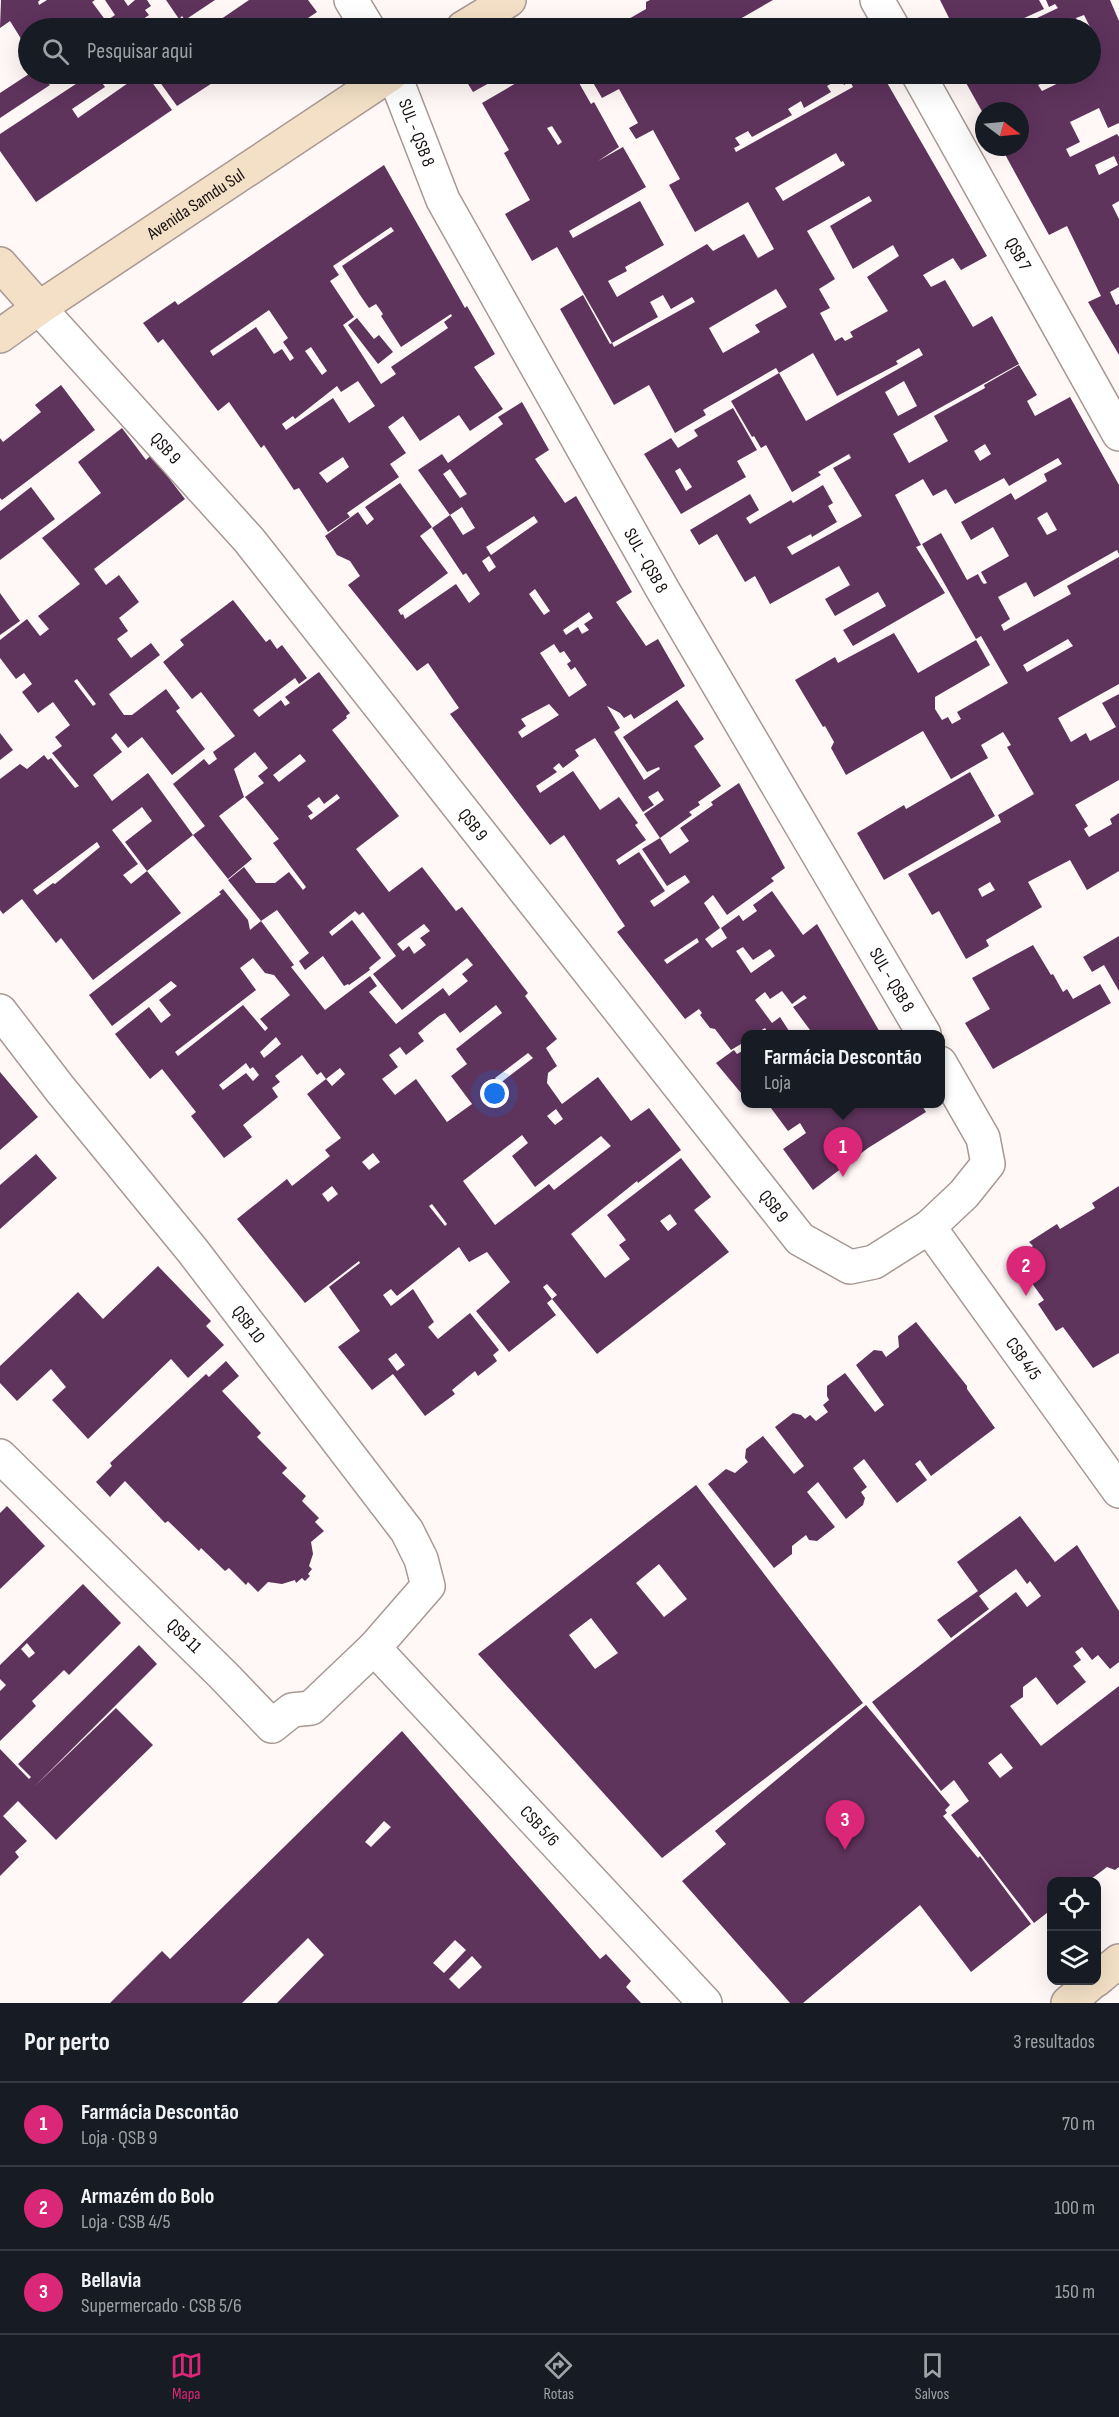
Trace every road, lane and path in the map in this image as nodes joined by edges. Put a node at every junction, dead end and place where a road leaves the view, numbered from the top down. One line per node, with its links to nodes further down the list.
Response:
1 (351, 0): 4 (street)
2 (510, 0): 5 (main road)
3 (877, 0): 6 (street)
4 (362, 18)
5 (480, 18)
6 (887, 18)
7 (378, 84): 11 (main road, Avenida Samdu Sul)
8 (397, 84): 15 (street, SUL - QSB 8)
9 (924, 84): 13 (street, QSB 7)
10 (0, 264): 11 (main road)
11 (39, 308): 12 (main road, Avenida Samdu Sul); 17 (street, QSB 9)
12 (0, 336)
13 (1119, 434)
14 (0, 1011): 20 (street, QSB 10)
15 (921, 1030)
16 (945, 1072): 17 (street)
17 (929, 1227): 19 (street, CSB 4/5)
18 (0, 1456): 20 (street, QSB 11)
19 (1119, 1491)
20 (374, 1648): 24 (street, CSB 5/6)
21 (1119, 1961): 22 (main road)
22 (1101, 1976)
23 (1090, 1985): 25 (main road)
24 (705, 2003)
25 (1068, 2003)

